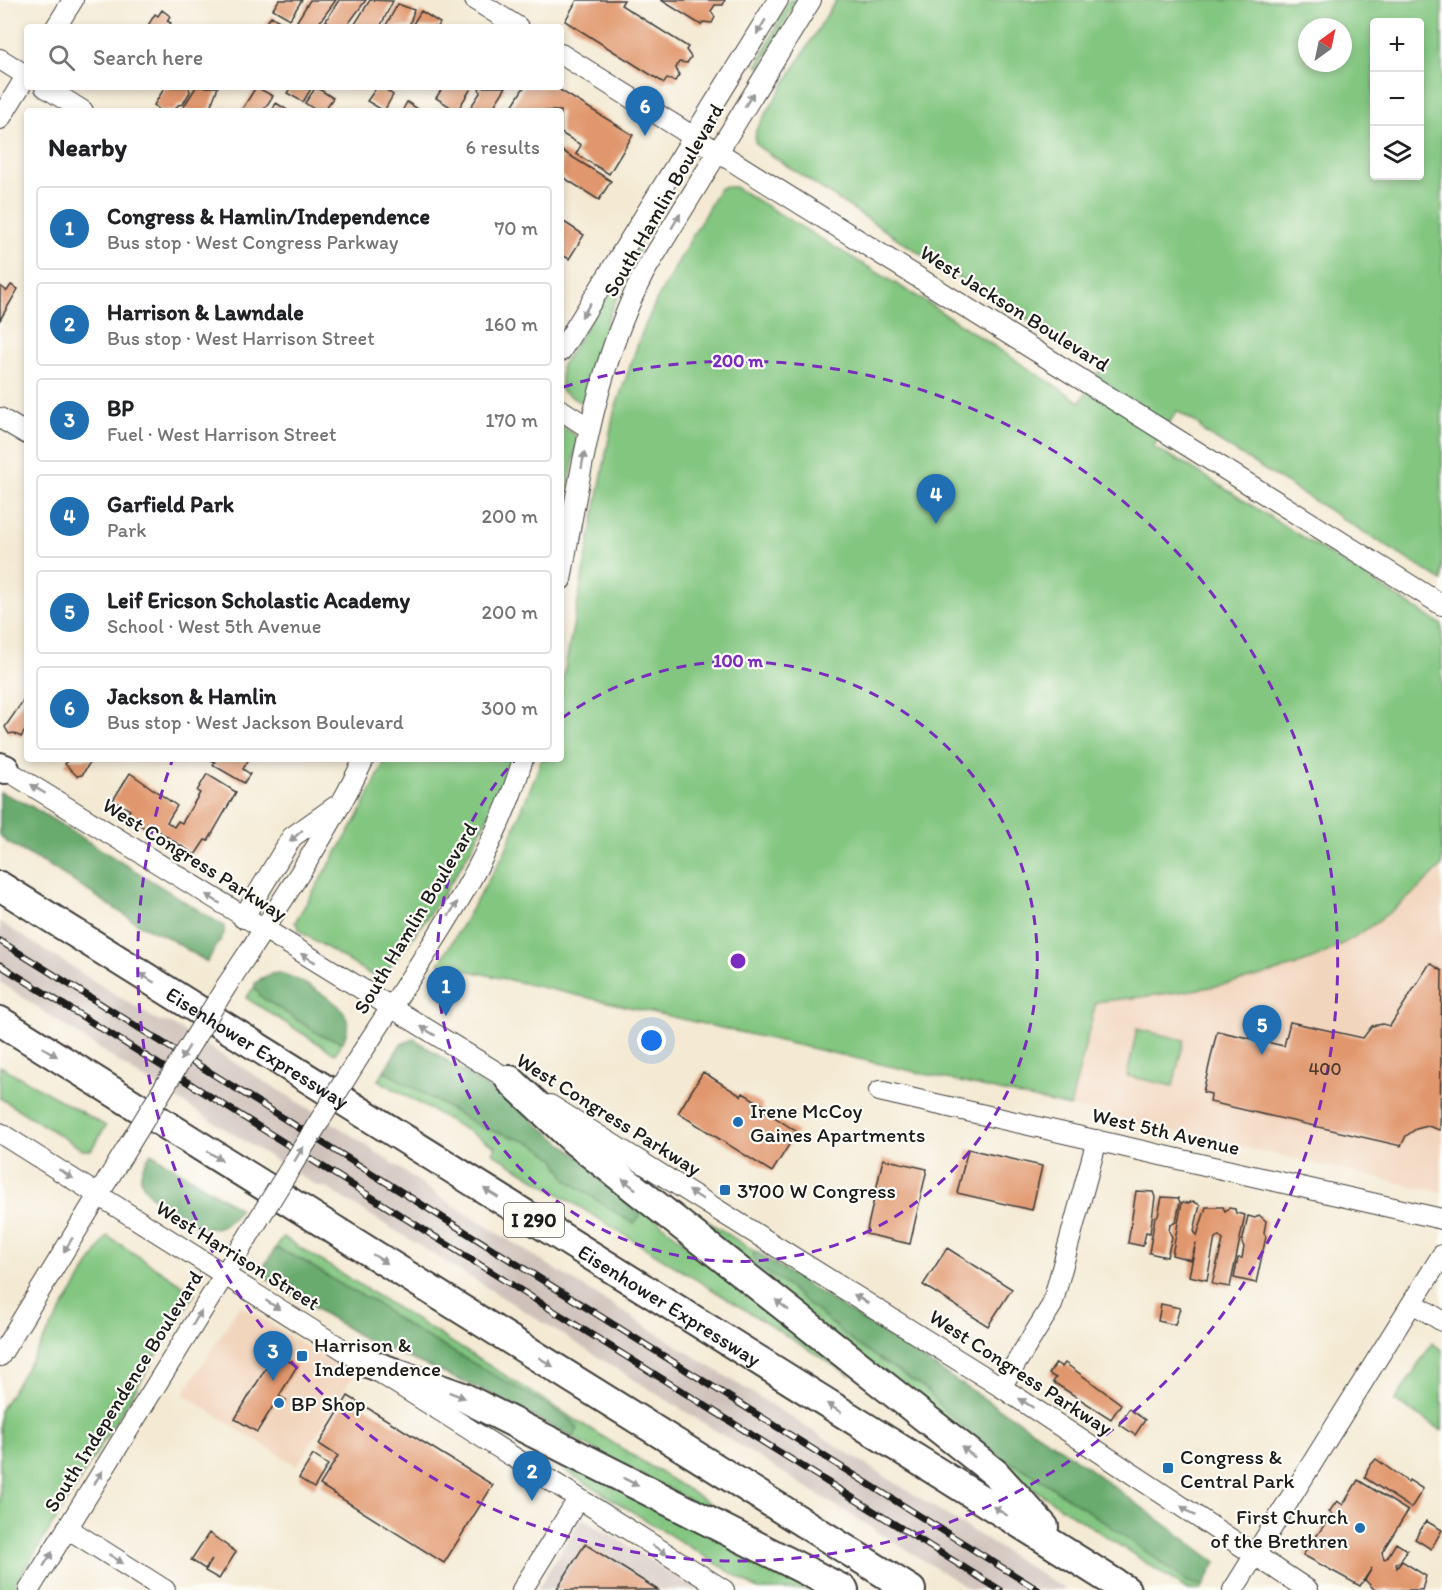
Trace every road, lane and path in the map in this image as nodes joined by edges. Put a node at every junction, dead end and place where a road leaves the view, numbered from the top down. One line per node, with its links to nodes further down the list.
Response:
1 (73, 0): 5 (street)
2 (475, 0): 6 (street)
3 (777, 0): 14 (street, South Hamlin Boulevard, one-way to 14)
4 (812, 0): 15 (street, South Hamlin Boulevard, one-way to 4)
5 (58, 24)
6 (513, 24)
7 (564, 56): 14 (street, West Jackson Boulevard)
8 (0, 59): 9 (street)
9 (24, 73)
10 (24, 80): 13 (street)
11 (50, 90): 12 (street)
12 (78, 108)
13 (0, 119)
14 (694, 136): 15 (street, West Jackson Boulevard); 16 (street, South Hamlin Boulevard, one-way to 16)
15 (718, 150): 19 (street, South Hamlin Boulevard, one-way to 15); 22 (street, West Jackson Boulevard)
16 (564, 346)
17 (564, 412): 19 (street)
18 (0, 417): 20 (street)
19 (589, 428): 21 (street, South Hamlin Boulevard, one-way to 19)
20 (24, 432)
21 (564, 564)
22 (1442, 605)
23 (362, 762): 26 (street)
24 (522, 762): 30 (street, South Hamlin Boulevard, one-way to 24)
25 (2, 767): 28 (street, West Congress Parkway, one-way to 25)
26 (343, 801): 28 (street, one-way to 28); 29 (street)
27 (0, 886): 48 (highway, Eisenhower Expressway / I 290, one-way to 27)
28 (243, 918): 29 (street, West Congress Parkway)
29 (263, 930): 30 (street, West Congress Parkway, one-way to 29); 37 (street, one-way to 37, bridge)
30 (390, 1008): 32 (street, South Hamlin Boulevard); 33 (street, West Congress Parkway, one-way to 30)
31 (0, 1021): 55 (highway, one-way to 55)
32 (354, 1065): 40 (street, South Independence Boulevard, one-way to 32, bridge)
33 (510, 1080): 45 (street, West Congress Parkway, one-way to 33); 48 (highway, one-way to 33)
34 (879, 1090): 36 (street, West 5th Avenue)
35 (0, 1133): 37 (street, West Harrison Street, one-way to 37)
36 (1097, 1140): 38 (street, West 5th Avenue); 45 (street)
37 (99, 1195): 40 (street, West Harrison Street); 43 (street, one-way to 43)
38 (1442, 1219)
39 (1442, 1255): 41 (street)
40 (224, 1274): 44 (street, West Harrison Street, one-way to 44); 47 (street, South Independence Boulevard, one-way to 40)
41 (1413, 1303): 42 (street); 49 (street)
42 (1442, 1321)
43 (0, 1356)
44 (362, 1361): 46 (street, West Harrison Street); 54 (highway, one-way to 54)
45 (1001, 1387): 49 (street, West Congress Parkway, one-way to 45)
46 (578, 1499): 52 (street); 53 (street, West Harrison Street, one-way to 53)
47 (67, 1528): 50 (street, South Independence Boulevard, one-way to 47); 51 (street, one-way to 51)
48 (1067, 1553): 56 (highway, Eisenhower Expressway / I 290)
49 (1254, 1556): 57 (street); 58 (street, West Congress Parkway)
50 (29, 1590)
51 (165, 1590)
52 (522, 1590)
53 (724, 1590)
54 (844, 1590)
55 (911, 1590)
56 (1126, 1590)
57 (1233, 1590)
58 (1308, 1590)

